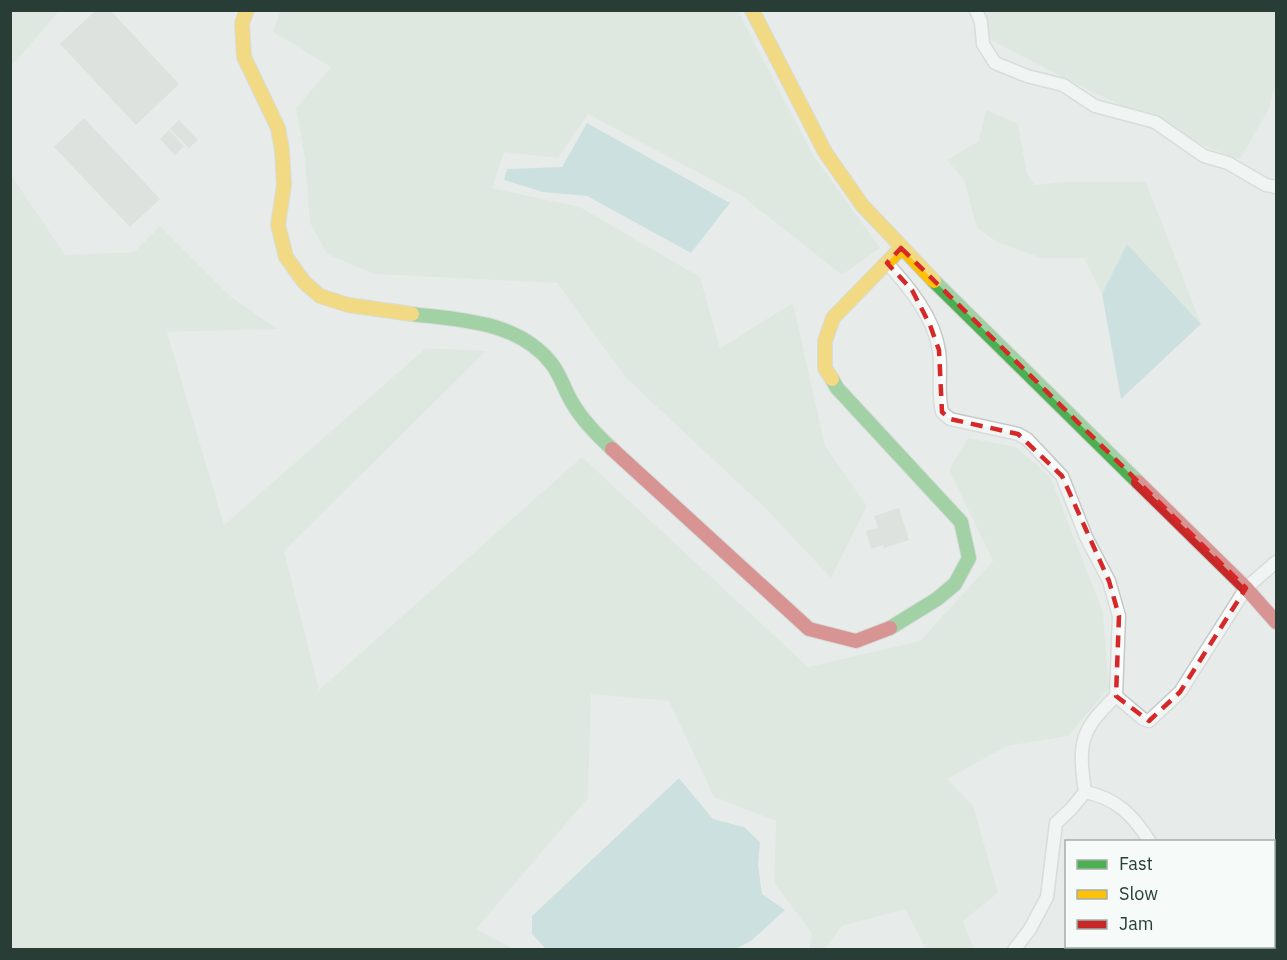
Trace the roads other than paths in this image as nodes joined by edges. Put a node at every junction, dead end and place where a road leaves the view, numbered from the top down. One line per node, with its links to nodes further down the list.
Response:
1 (247, 10): 6 (street)
2 (752, 10): 5 (street)
3 (976, 10): 4 (street)
4 (1276, 187)
5 (901, 248): 6 (street); 8 (street)
6 (887, 263): 10 (street)
7 (1276, 562): 8 (street)
8 (1246, 588): 9 (street); 10 (street)
9 (1276, 622)
10 (1116, 696): 11 (street)
11 (1085, 792): 12 (street); 13 (street)
12 (1149, 840)
13 (1014, 950)

